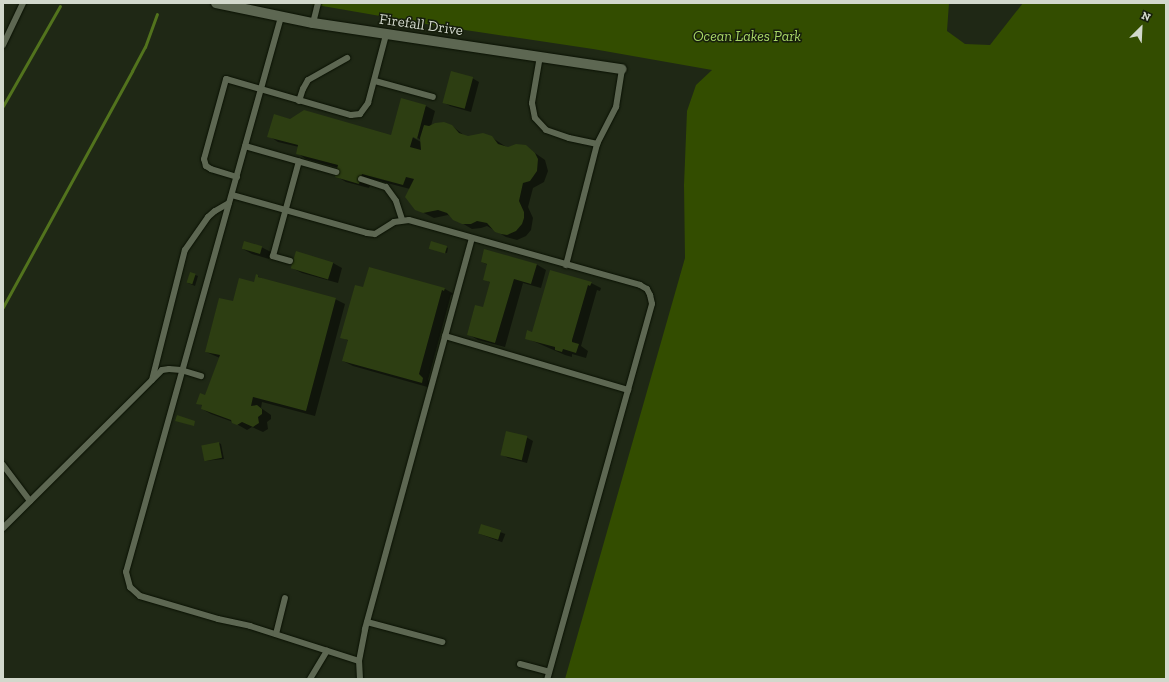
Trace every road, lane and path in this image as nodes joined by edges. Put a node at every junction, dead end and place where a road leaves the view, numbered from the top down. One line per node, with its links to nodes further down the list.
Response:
1 (24, 3): 7 (lane)
2 (216, 3): 4 (street, Firefall Drive)
3 (318, 3): 5 (lane)
4 (281, 17): 5 (street, Firefall Drive); 12 (lane)
5 (313, 24): 6 (street, Firefall Drive)
6 (386, 35): 8 (street, Firefall Drive); 11 (lane)
7 (3, 45)
8 (540, 56): 10 (street, Firefall Drive); 15 (lane)
9 (347, 58): 14 (lane)
10 (622, 69): 15 (lane)
11 (375, 81): 13 (lane); 14 (lane)
12 (261, 90): 14 (lane); 16 (lane); 19 (lane)
13 (433, 97)
14 (299, 101)
15 (597, 144): 27 (lane)
16 (245, 146): 17 (lane); 19 (lane)
17 (298, 161): 18 (lane); 23 (lane)
18 (336, 172)
19 (237, 177): 21 (lane)
20 (361, 179): 24 (lane)
21 (232, 195): 22 (lane); 23 (lane)
22 (229, 203): 29 (lane); 31 (lane)
23 (285, 210): 24 (lane); 26 (lane)
24 (402, 220): 25 (lane)
25 (472, 238): 27 (lane); 28 (lane)
26 (290, 261)
27 (566, 265): 32 (lane)
28 (445, 336): 32 (lane); 37 (lane)
29 (181, 370): 30 (lane); 31 (lane); 38 (lane)
30 (201, 376)
31 (152, 380): 34 (lane)
32 (628, 390): 43 (lane)
33 (3, 465): 34 (lane)
34 (30, 501): 35 (lane)
35 (3, 528)
36 (285, 598): 38 (lane)
37 (367, 622): 39 (lane); 41 (lane)
38 (276, 634): 40 (lane)
39 (442, 642)
40 (327, 651): 41 (lane); 44 (lane)
41 (359, 660): 45 (lane)
42 (520, 664): 43 (lane)
43 (548, 676)
44 (310, 679)
45 (360, 679)

